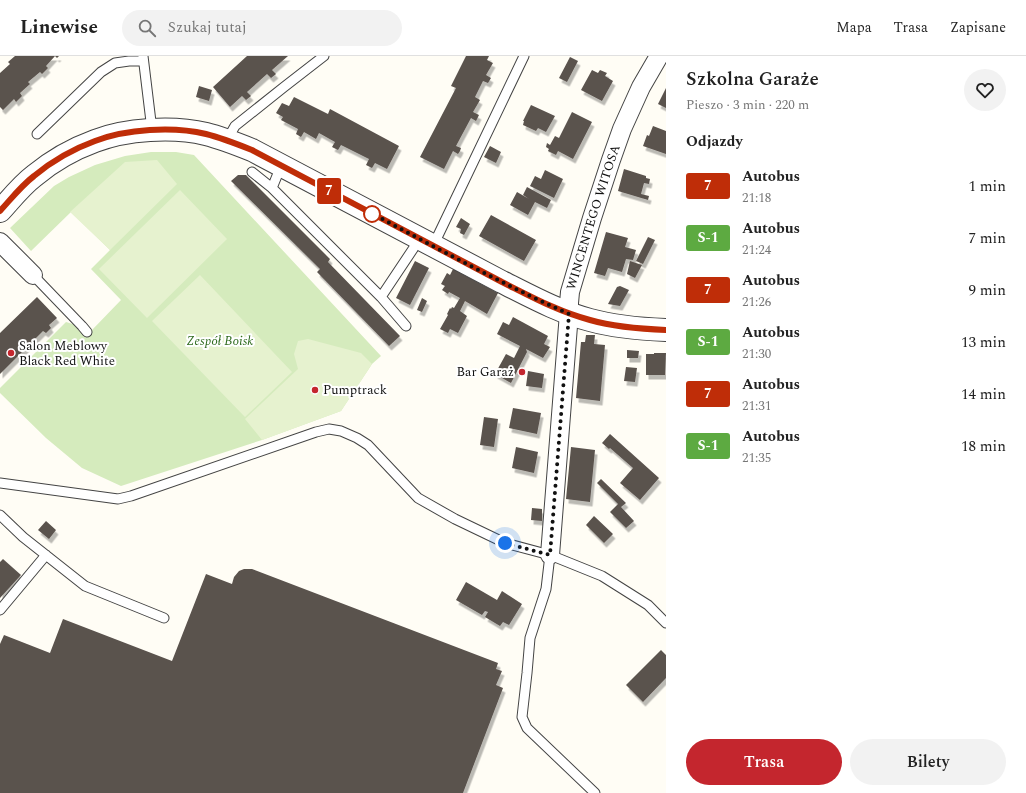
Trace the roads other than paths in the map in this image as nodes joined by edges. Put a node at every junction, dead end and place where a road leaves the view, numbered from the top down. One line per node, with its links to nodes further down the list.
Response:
1 (324, 56): 7 (lane)
2 (524, 56): 13 (lane)
3 (659, 56): 16 (street, WINCENTEGO WITOSA)
4 (143, 59): 5 (lane); 6 (lane)
5 (152, 130): 7 (street); 11 (street)
6 (37, 134)
7 (226, 140): 8 (street)
8 (281, 166): 10 (lane); 13 (street)
9 (252, 172): 10 (lane)
10 (272, 188): 15 (lane)
11 (0, 211)
12 (0, 242): 14 (street)
13 (426, 242): 15 (lane); 16 (street)
14 (33, 275): 19 (lane)
15 (381, 297): 17 (lane)
16 (569, 314): 18 (street); 23 (street, WINCENTEGO WITOSA)
17 (406, 326)
18 (666, 330)
19 (87, 332)
20 (0, 483): 23 (lane)
21 (0, 515): 22 (lane)
22 (46, 555): 24 (lane); 25 (lane)
23 (550, 555): 26 (lane); 27 (lane)
24 (0, 610)
25 (164, 618)
26 (666, 623)
27 (595, 793)

